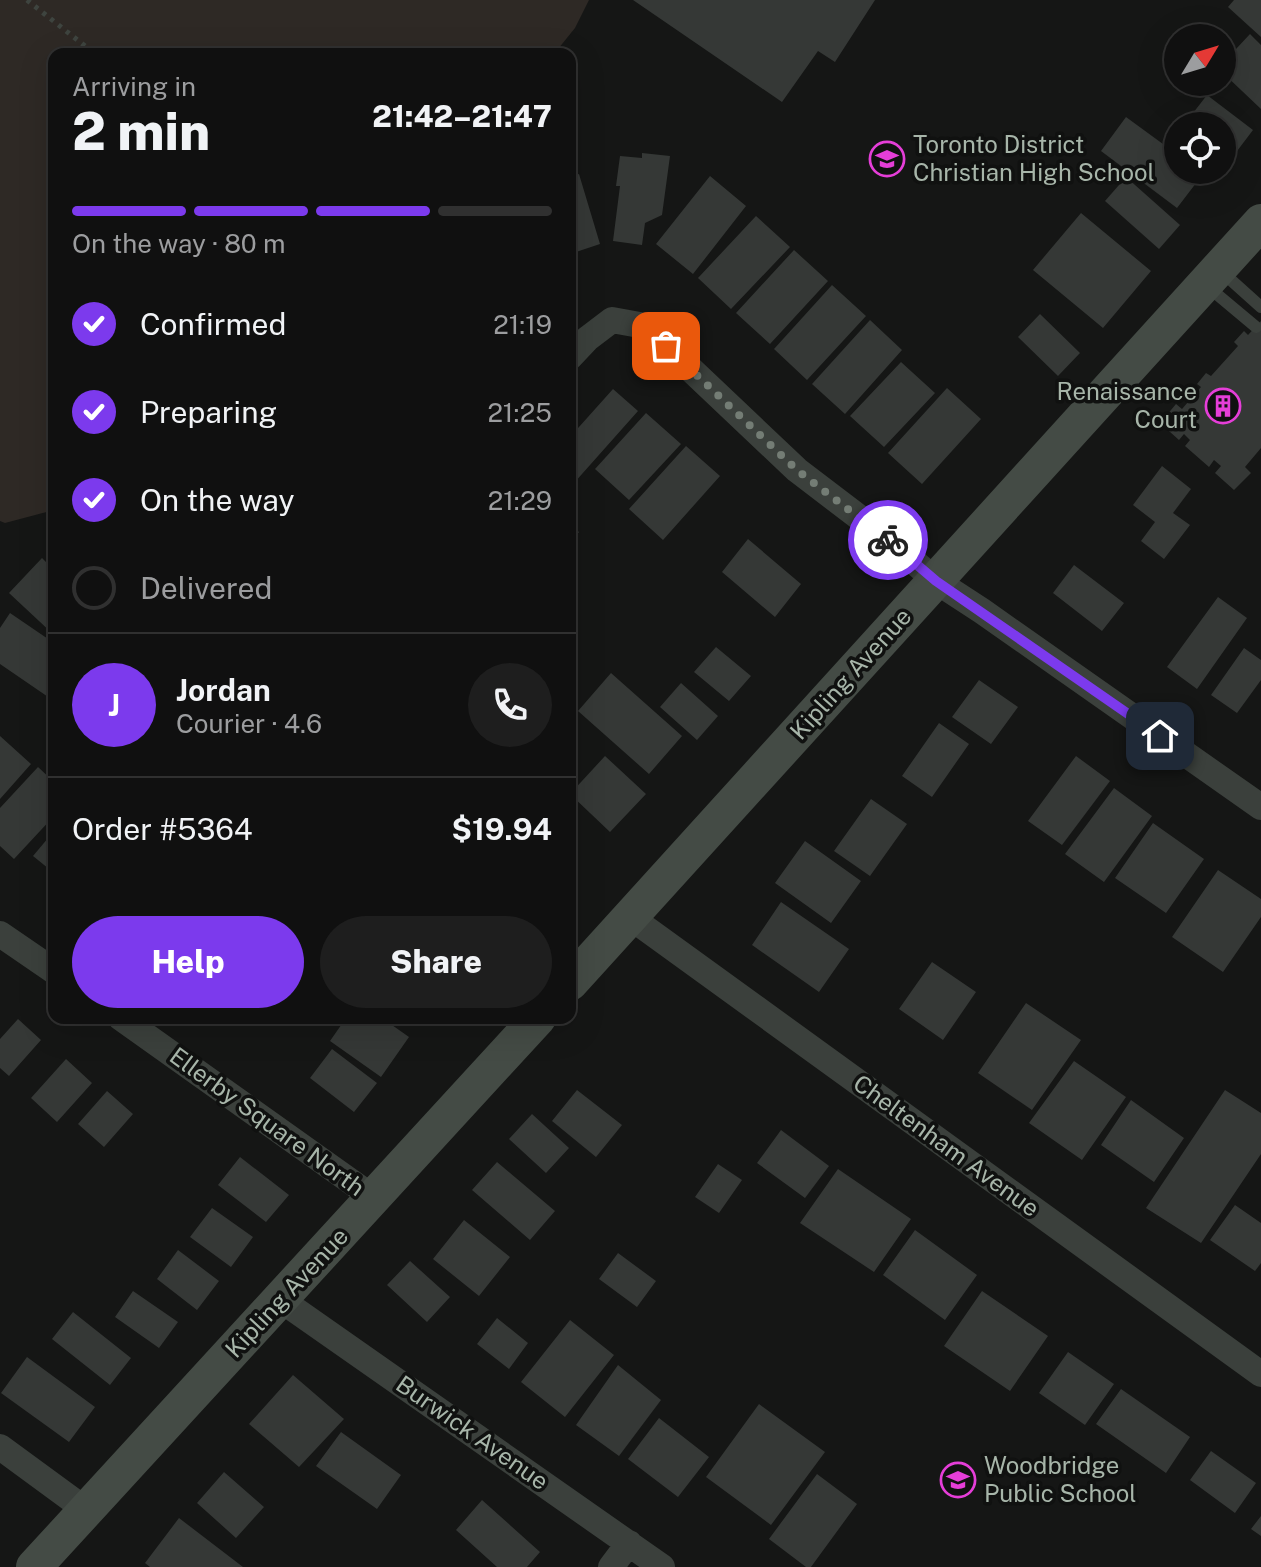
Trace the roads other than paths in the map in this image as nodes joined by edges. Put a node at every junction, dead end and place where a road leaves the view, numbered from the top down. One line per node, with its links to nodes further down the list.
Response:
1 (1261, 222): 2 (street, Kipling Avenue)
2 (1212, 276): 3 (lane); 4 (lane); 6 (street, Kipling Avenue)
3 (1261, 307)
4 (1256, 327)
5 (576, 351): 6 (street)
6 (936, 581): 7 (street); 8 (street, Kipling Avenue)
7 (1261, 807)
8 (630, 917): 11 (street, Kipling Avenue); 16 (street, Cheltenham Avenue)
9 (0, 934): 10 (street)
10 (48, 967)
11 (576, 976)
12 (129, 1024): 14 (street, Ellerby Square North)
13 (533, 1024): 14 (street, Kipling Avenue)
14 (374, 1198): 15 (street, Kipling Avenue)
15 (281, 1300): 18 (street, Kipling Avenue); 19 (street, Burwick Avenue)
16 (1261, 1374)
17 (0, 1447): 18 (street)
18 (86, 1510): 20 (street, Kipling Avenue)
19 (629, 1543): 21 (street); 22 (street, Burwick Avenue)
20 (34, 1567)
21 (611, 1567)
22 (662, 1567)

